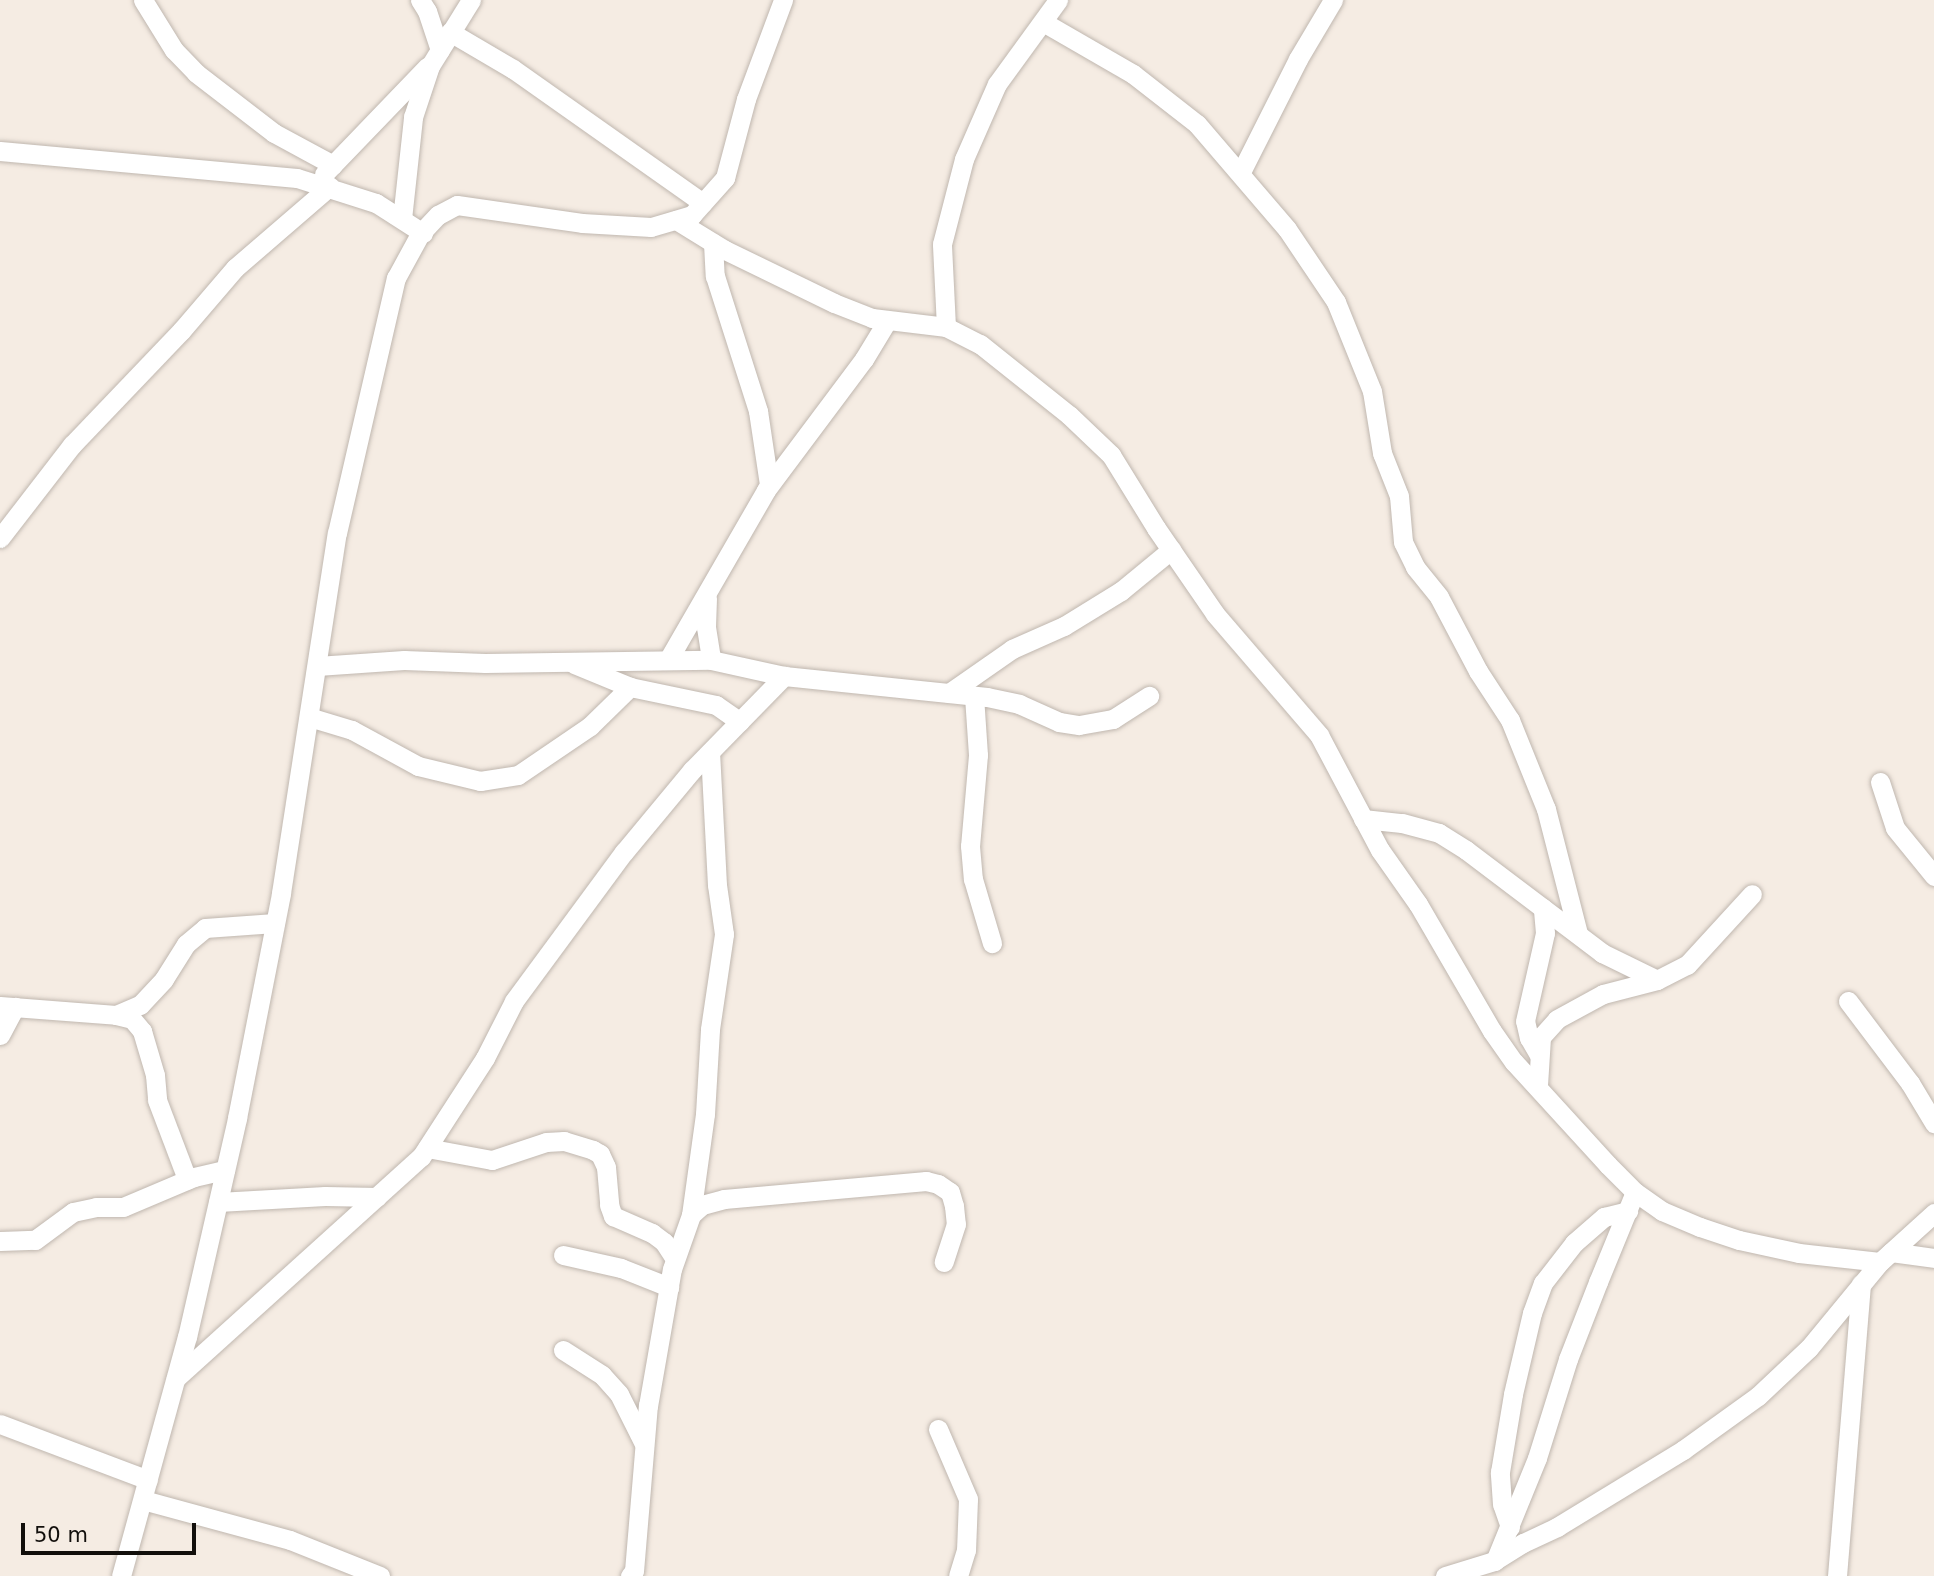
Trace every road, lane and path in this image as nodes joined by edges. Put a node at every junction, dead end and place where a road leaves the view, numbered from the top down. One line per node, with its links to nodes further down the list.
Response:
1 (143, 0): 11 (street)
2 (420, 0): 9 (street)
3 (471, 0): 8 (street)
4 (783, 0): 14 (street)
5 (1058, 0): 7 (street)
6 (1333, 0): 12 (street)
7 (1043, 22): 12 (street); 20 (street)
8 (450, 32): 9 (street); 14 (street)
9 (437, 54): 11 (street); 15 (street)
10 (0, 150): 13 (street)
11 (333, 165): 13 (street)
12 (1241, 172): 43 (street)
13 (324, 184): 15 (street); 22 (street)
14 (703, 203): 16 (street)
15 (402, 219): 17 (street)
16 (676, 220): 17 (street); 18 (street)
17 (423, 233): 28 (street)
18 (713, 243): 19 (street); 21 (street)
19 (887, 321): 20 (street); 21 (street)
20 (946, 327): 23 (street)
21 (769, 485): 24 (street)
22 (0, 538)
23 (1171, 550): 31 (street); 38 (street)
24 (707, 597): 25 (street); 26 (street)
25 (668, 660): 26 (street); 27 (street)
26 (711, 660): 29 (street)
27 (571, 662): 28 (street); 30 (street)
28 (317, 666): 34 (street)
29 (784, 676): 31 (street); 35 (street)
30 (630, 687): 34 (street); 35 (street)
31 (949, 693): 32 (street)
32 (974, 696): 33 (street); 44 (street)
33 (1149, 696)
34 (309, 717): 42 (street)
35 (740, 722): 36 (street)
36 (710, 752): 53 (street); 60 (street)
37 (1880, 782): 39 (street)
38 (1363, 819): 41 (street); 51 (street)
39 (1934, 876)
40 (1752, 894): 45 (street)
41 (1543, 908): 43 (street); 50 (street)
42 (275, 923): 48 (street); 54 (street)
43 (1577, 934): 45 (street)
44 (992, 943)
45 (1657, 980): 50 (street)
46 (1848, 1000): 52 (street)
47 (7, 1007): 48 (street); 49 (street)
48 (116, 1014): 55 (street)
49 (0, 1035)
50 (1539, 1055): 51 (street)
51 (1538, 1085): 57 (street)
52 (1934, 1123)
53 (427, 1148): 56 (street); 65 (street)
54 (225, 1170): 55 (street); 58 (street)
55 (187, 1179): 61 (street)
56 (377, 1197): 58 (street); 70 (street)
57 (1631, 1201): 63 (street); 75 (street); 75 (street)
58 (218, 1202): 70 (street)
59 (1934, 1213): 63 (street)
60 (691, 1215): 65 (street); 66 (street)
61 (0, 1241)
62 (563, 1255): 68 (street)
63 (1885, 1257): 64 (street); 67 (street)
64 (1934, 1258)
65 (675, 1259): 68 (street)
66 (944, 1262)
67 (1861, 1283): 76 (street); 82 (street)
68 (669, 1287): 73 (street)
69 (563, 1350): 73 (street)
70 (176, 1378): 74 (street)
71 (0, 1424): 74 (street)
72 (938, 1429): 80 (street)
73 (645, 1446): 79 (street)
74 (145, 1490): 77 (street); 78 (street)
75 (1510, 1527): 76 (street)
76 (1494, 1561): 81 (street)
77 (121, 1576)
78 (380, 1576)
79 (630, 1576)
80 (958, 1576)
81 (1446, 1576)
82 (1837, 1576)

